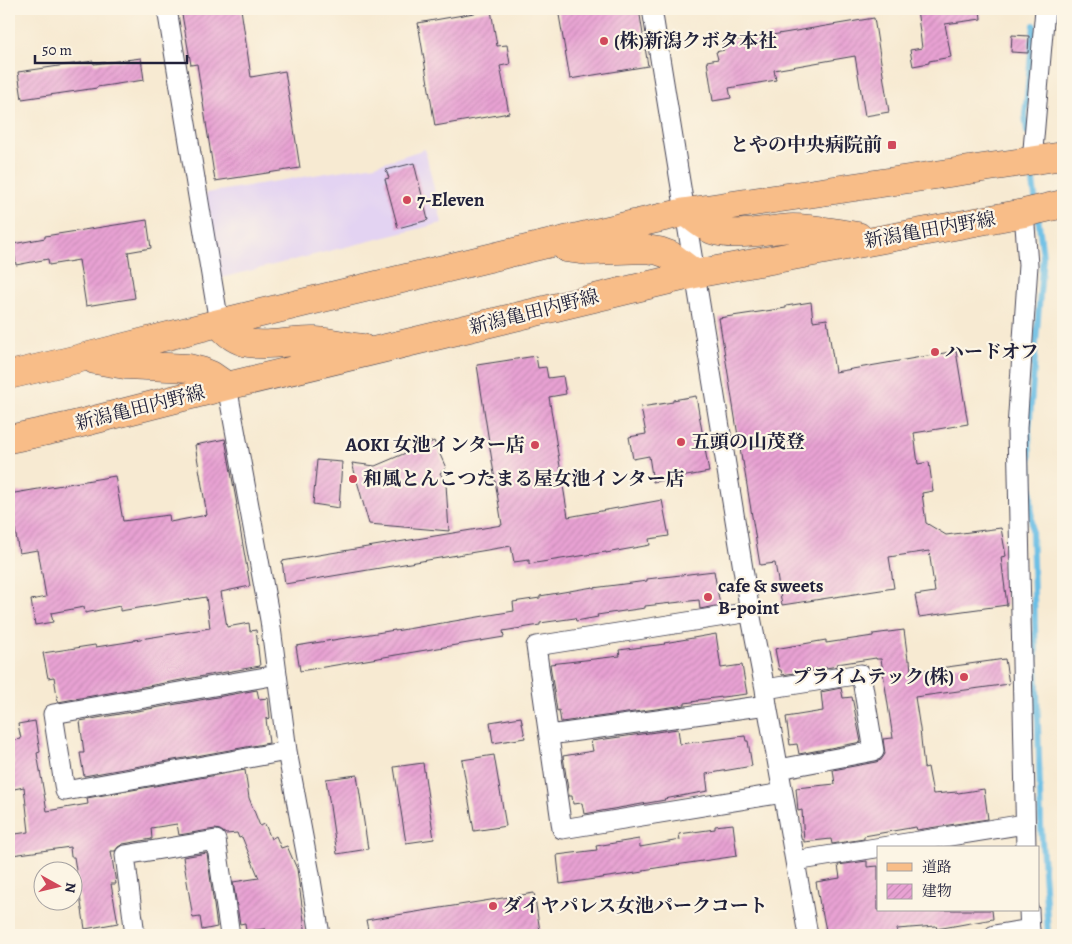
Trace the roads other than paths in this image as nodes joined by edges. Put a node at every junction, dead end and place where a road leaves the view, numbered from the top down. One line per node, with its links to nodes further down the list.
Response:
1 (167, 9): 12 (street)
2 (652, 9): 7 (street)
3 (1045, 9): 5 (street)
4 (1063, 156): 5 (main road)
5 (1032, 161): 7 (main road)
6 (1063, 204): 8 (main road, 新潟亀田内野線)
7 (686, 212): 9 (main road); 10 (main road); 11 (street)
8 (1024, 213): 9 (main road, 新潟亀田内野線); 25 (street)
9 (879, 240): 11 (main road, 新潟亀田内野線)
10 (543, 245): 11 (main road); 12 (main road)
11 (695, 274): 13 (main road, 新潟亀田内野線); 18 (street)
12 (219, 323): 13 (main road); 14 (main road)
13 (375, 350): 16 (main road, 新潟亀田内野線)
14 (84, 358): 15 (main road); 16 (main road)
15 (9, 375)
16 (228, 386): 17 (main road, 新潟亀田内野線); 19 (street)
17 (9, 439)
18 (750, 612): 20 (street); 21 (street)
19 (277, 675): 22 (street); 22 (street)
20 (766, 697): 21 (street); 23 (street); 23 (street)
21 (549, 735): 24 (street)
22 (286, 751): 34 (street)
23 (779, 769): 24 (street)
24 (784, 793): 29 (street)
25 (1025, 824): 26 (street); 27 (street)
26 (884, 846)
27 (1026, 846)
28 (877, 847): 29 (street)
29 (795, 860): 35 (street)
30 (1029, 912): 31 (street)
31 (1030, 932): 36 (street)
32 (136, 935): 33 (street)
33 (230, 935)
34 (320, 935)
35 (808, 935)
36 (994, 935)

